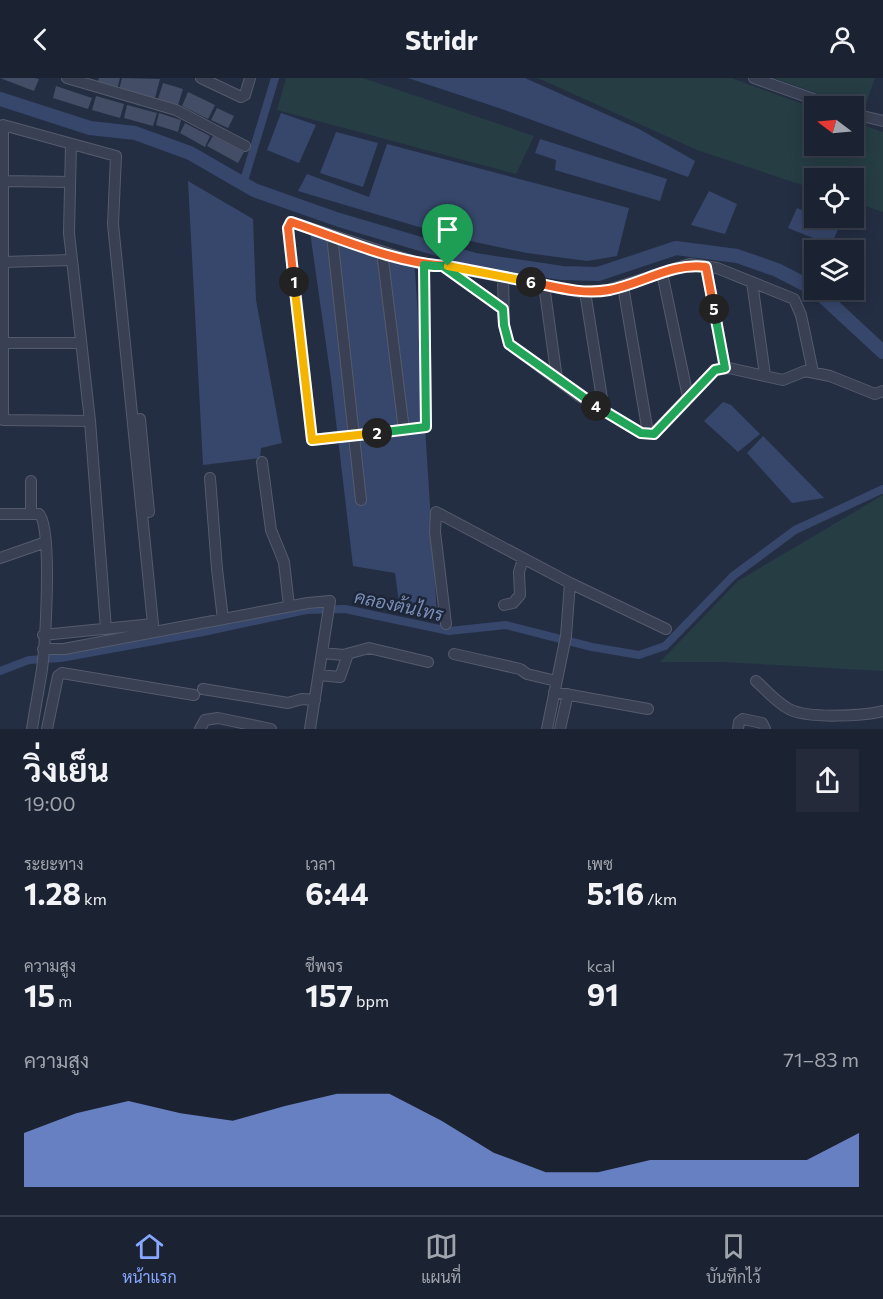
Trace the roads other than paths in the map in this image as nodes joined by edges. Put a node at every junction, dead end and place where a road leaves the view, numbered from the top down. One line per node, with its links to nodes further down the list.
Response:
1 (67, 78): 9 (street)
2 (201, 78): 3 (street)
3 (250, 78)
4 (754, 78): 5 (street)
5 (805, 96)
6 (864, 116): 7 (street)
7 (883, 121)
8 (71, 144): 10 (street); 11 (street); 54 (street)
9 (245, 146)
10 (3, 181): 11 (street); 15 (street)
11 (70, 182): 14 (street)
12 (332, 236): 13 (street); 39 (street); 39 (street)
13 (382, 252): 16 (street); 37 (street)
14 (72, 260): 15 (street); 27 (street)
15 (3, 262): 26 (street)
16 (424, 265): 17 (street); 37 (street)
17 (443, 266): 20 (street); 25 (street)
18 (706, 267): 19 (street); 21 (street); 28 (street)
19 (662, 273): 23 (street); 33 (street)
20 (503, 277): 22 (street); 25 (street)
21 (752, 282): 29 (street); 30 (street)
22 (544, 285): 24 (street); 31 (street)
23 (623, 286): 24 (street); 38 (street)
24 (585, 291): 34 (street)
25 (503, 309): 31 (street)
26 (3, 343): 27 (street); 36 (street)
27 (81, 343): 36 (street)
28 (725, 368): 30 (street); 33 (street)
29 (813, 372): 30 (street); 32 (street)
30 (765, 375)
31 (557, 379): 34 (street)
32 (883, 391)
33 (688, 397): 38 (street)
34 (604, 411): 38 (street)
35 (140, 419): 56 (street)
36 (90, 421): 54 (street)
37 (404, 430): 39 (street)
38 (648, 433)
39 (354, 435): 43 (street)
40 (262, 462): 51 (street)
41 (210, 478): 52 (street)
42 (31, 481): 44 (street)
43 (361, 500)
44 (31, 513): 45 (street); 46 (street)
45 (0, 514)
46 (46, 542): 47 (street); 57 (street)
47 (0, 558)
48 (523, 559): 49 (street); 50 (street); 53 (street)
49 (570, 583): 55 (street); 65 (street)
50 (504, 605)
51 (289, 606): 52 (street); 59 (street)
52 (224, 619): 56 (street)
53 (446, 624)
54 (106, 628): 57 (street)
55 (666, 629)
56 (160, 632): 58 (street)
57 (44, 635): 58 (street)
58 (43, 651): 70 (street)
59 (323, 653): 60 (street); 63 (street)
60 (348, 654): 62 (street); 63 (street)
61 (454, 654): 65 (street)
62 (428, 662)
63 (319, 675): 67 (street)
64 (756, 681): 69 (street)
65 (555, 686): 66 (street); 75 (street)
66 (568, 694): 68 (street); 76 (street)
67 (315, 700): 71 (street); 74 (street)
68 (648, 709)
69 (883, 711)
70 (32, 729)
71 (47, 729)
72 (200, 729): 73 (street)
73 (271, 729)
74 (310, 729)
75 (547, 729)
76 (560, 729)
77 (738, 729): 78 (street)
78 (765, 729)

